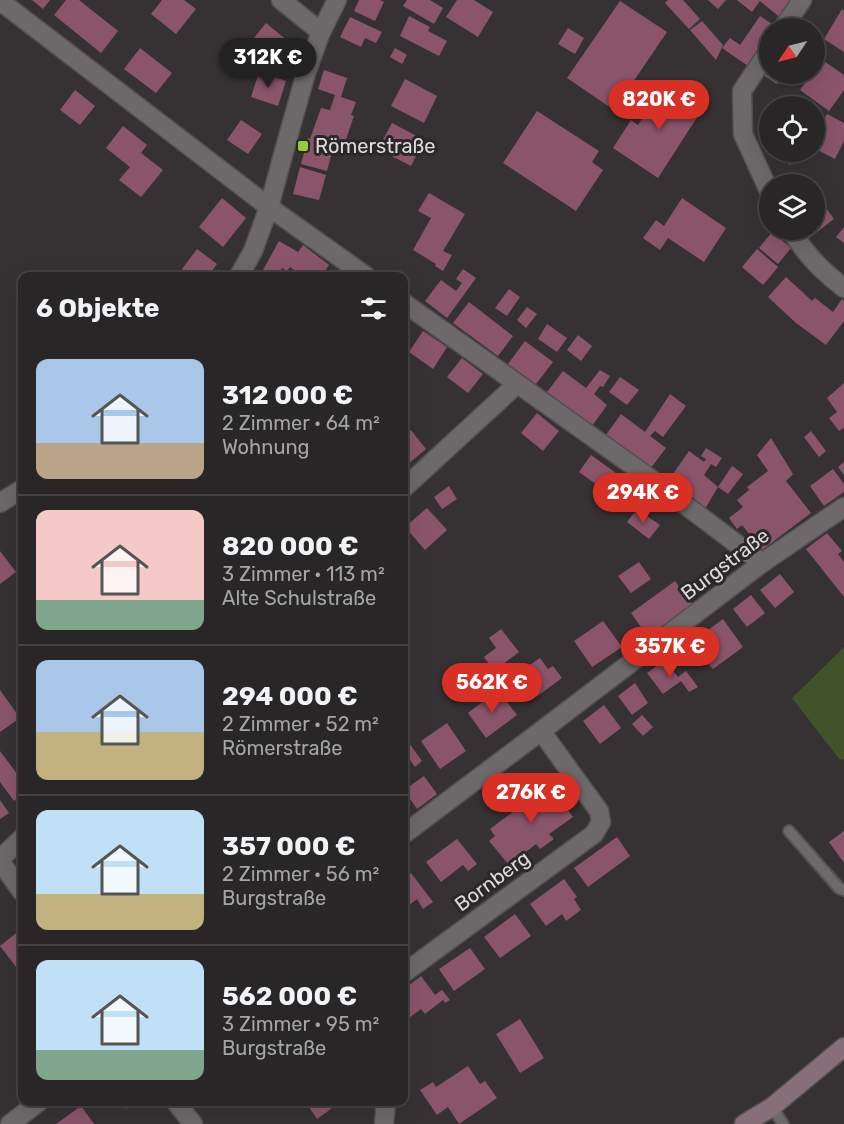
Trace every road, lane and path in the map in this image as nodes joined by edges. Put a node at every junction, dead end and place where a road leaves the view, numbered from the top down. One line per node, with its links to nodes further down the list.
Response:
1 (281, 0): 6 (street)
2 (337, 0): 6 (street)
3 (802, 0): 5 (street)
4 (0, 1): 9 (street)
5 (790, 18)
6 (321, 32): 9 (street)
7 (759, 66): 8 (street)
8 (761, 174)
9 (270, 207): 11 (street); 12 (street)
10 (797, 240): 13 (street)
11 (241, 272)
12 (360, 272)
13 (844, 288)
14 (408, 306): 15 (street)
15 (517, 384): 16 (street); 20 (street)
16 (408, 484)
17 (18, 492): 18 (street)
18 (0, 503)
19 (844, 507): 20 (street, Burgstraße)
20 (762, 563): 21 (street, Burgstraße)
21 (541, 731): 22 (street, Burgstraße); 28 (street, Bornberg)
22 (408, 831)
23 (789, 831): 27 (lane)
24 (18, 842): 25 (street)
25 (0, 860): 26 (street)
26 (18, 886)
27 (844, 890)
28 (408, 970)
29 (844, 1047): 33 (main road)
30 (33, 1106): 34 (street)
31 (179, 1106): 35 (street)
32 (386, 1106): 36 (street)
33 (772, 1107): 37 (main road); 38 (lane)
34 (10, 1124)
35 (192, 1124)
36 (384, 1124)
37 (744, 1124)
38 (783, 1124)

